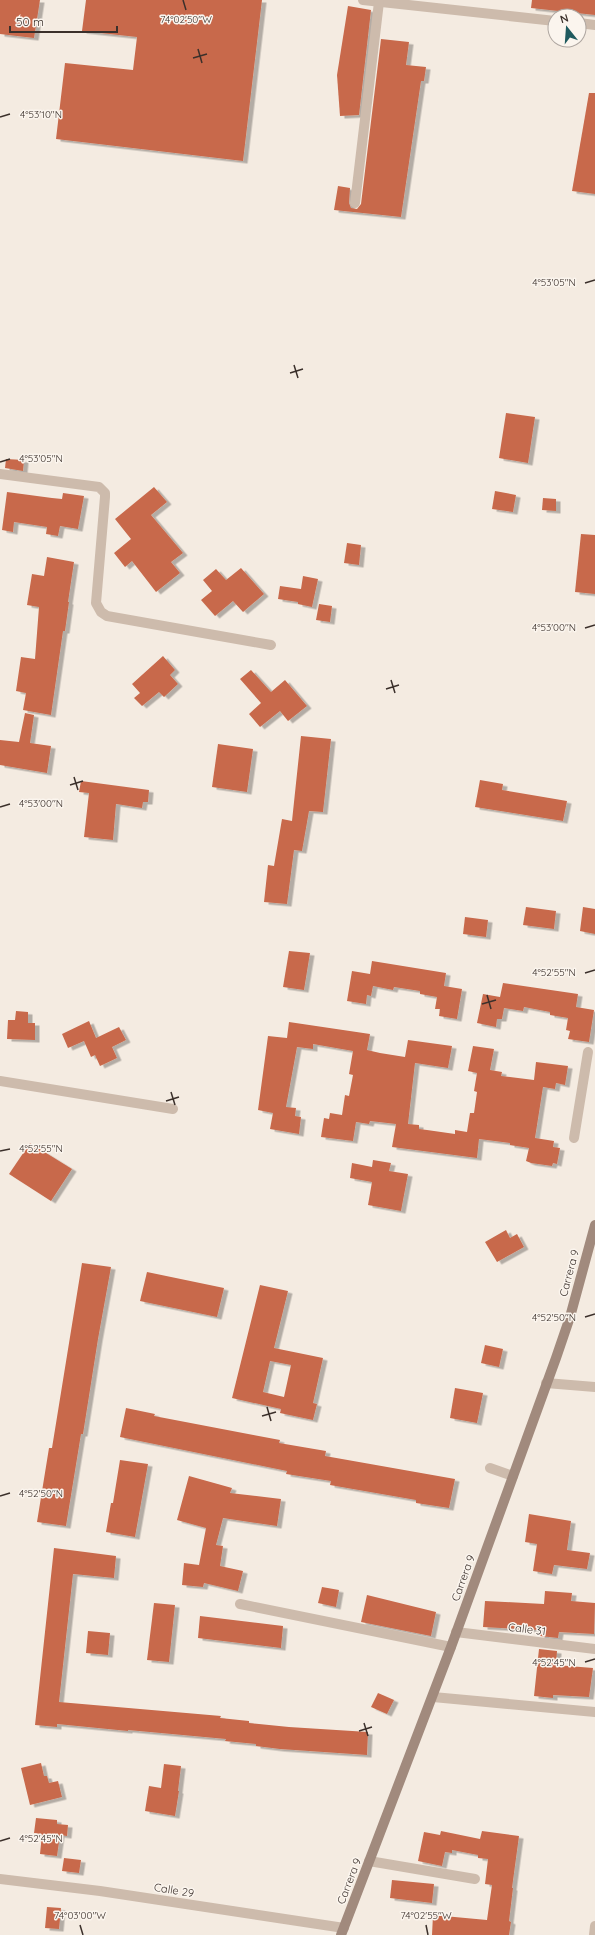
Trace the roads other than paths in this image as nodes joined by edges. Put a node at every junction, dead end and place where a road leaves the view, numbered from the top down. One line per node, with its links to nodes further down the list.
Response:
1 (363, 0): 2 (street)
2 (379, 2): 3 (street); 4 (street)
3 (547, 20)
4 (355, 203)
5 (0, 474): 6 (street)
6 (271, 645)
7 (588, 1052): 10 (street)
8 (0, 1081): 9 (street)
9 (173, 1109)
10 (574, 1138)
11 (595, 1225): 12 (main road, Carrera 9)
12 (546, 1383): 13 (street); 15 (main road, Carrera 9)
13 (595, 1387)
14 (490, 1468): 15 (street)
15 (513, 1476): 17 (main road, Carrera 9)
16 (240, 1604): 18 (street)
17 (456, 1632): 18 (main road, Carrera 9); 19 (street, Calle 31)
18 (452, 1647): 20 (main road, Carrera 9)
19 (595, 1649)
20 (433, 1697): 21 (street); 22 (main road, Carrera 9)
21 (595, 1712)
22 (369, 1861): 24 (street); 26 (main road, Carrera 9)
23 (0, 1879): 26 (street, Calle 29)
24 (475, 1880)
25 (595, 1926): 27 (street)
26 (342, 1932)
27 (594, 1935)

